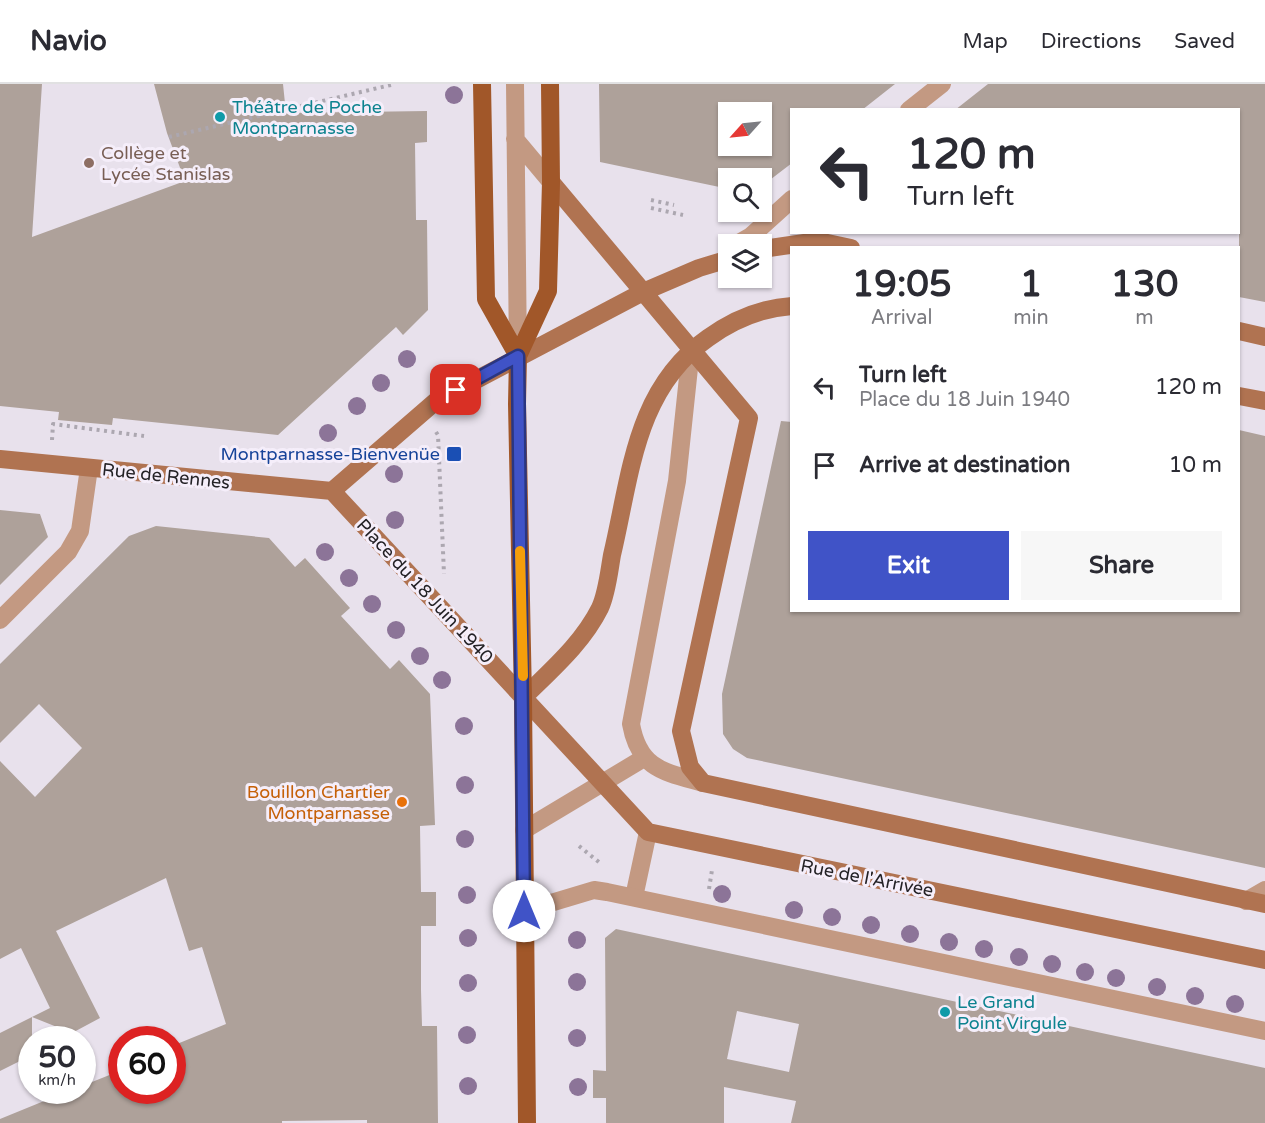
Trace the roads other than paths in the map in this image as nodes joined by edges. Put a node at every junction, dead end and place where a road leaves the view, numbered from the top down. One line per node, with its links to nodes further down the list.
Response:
1 (482, 84): 20 (main road)
2 (515, 84): 6 (street)
3 (550, 84): 7 (main road)
4 (942, 84): 5 (street)
5 (912, 108)
6 (515, 139): 7 (street); 20 (street)
7 (551, 182): 15 (main road); 20 (main road)
8 (790, 201): 9 (street)
9 (753, 234)
10 (842, 246): 11 (main road)
11 (772, 248)
12 (718, 256): 14 (street)
13 (718, 262): 14 (main road)
14 (699, 268): 15 (main road)
15 (644, 292): 19 (main road); 20 (main road)
16 (790, 306): 19 (main road)
17 (1240, 331): 18 (main road)
18 (1265, 337)
19 (691, 349): 27 (main road); 28 (street); 30 (main road)
20 (518, 356): 25 (main road); 27 (main road)
21 (1240, 396): 22 (main road)
22 (1265, 401)
23 (0, 459): 24 (main road, Rue de Rennes)
24 (89, 468): 25 (main road, Rue de Rennes); 26 (street)
25 (332, 491): 27 (main road, Place du 18 Juin 1940)
26 (0, 620)
27 (523, 698): 29 (main road); 31 (main road)
28 (644, 758): 29 (street); 30 (street)
29 (602, 783): 31 (street); 32 (main road)
30 (703, 783): 35 (main road)
31 (524, 830): 37 (main road)
32 (648, 832): 34 (street); 38 (main road, Rue de l'Arrivée)
33 (1265, 890): 35 (street)
34 (634, 897): 37 (street); 39 (street)
35 (1246, 901): 36 (main road)
36 (1265, 904)
37 (524, 911): 40 (main road)
38 (1265, 960)
39 (1265, 1031)
40 (527, 1123)

